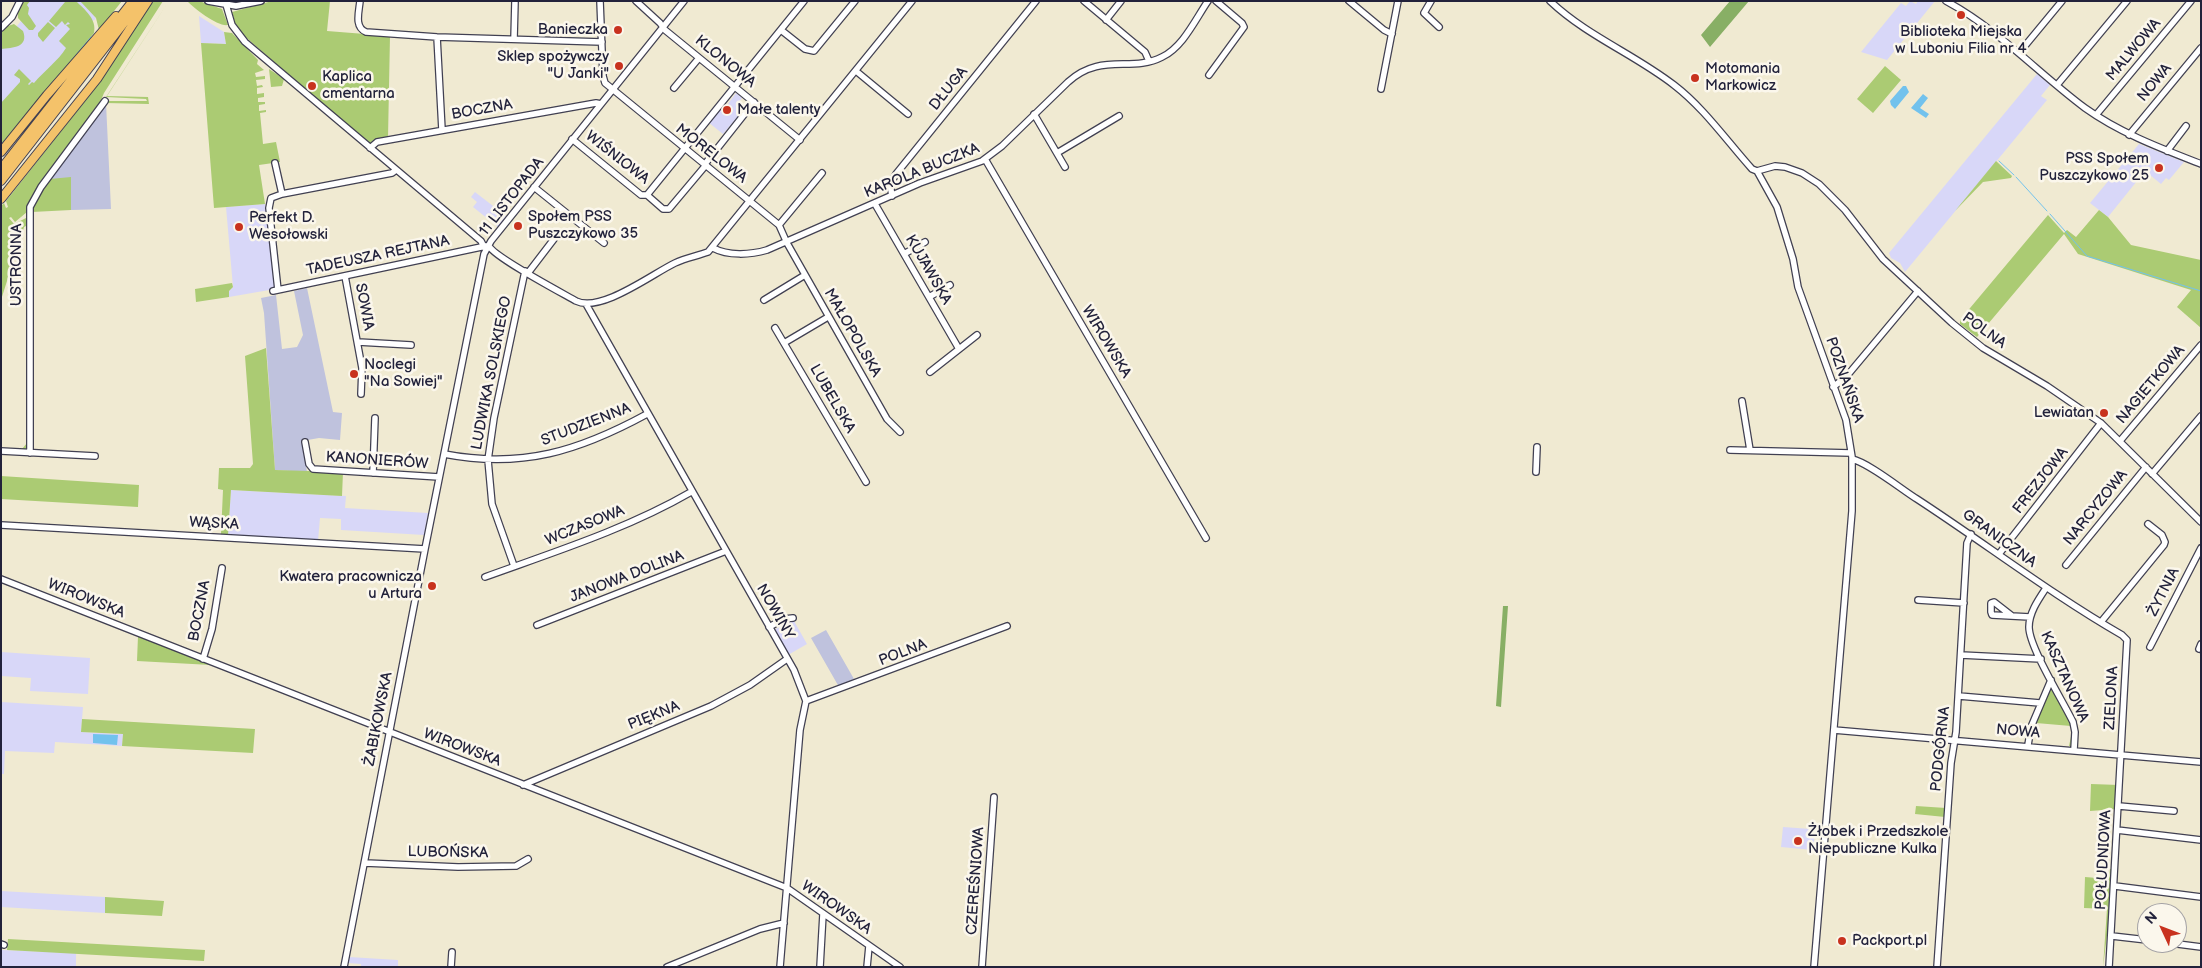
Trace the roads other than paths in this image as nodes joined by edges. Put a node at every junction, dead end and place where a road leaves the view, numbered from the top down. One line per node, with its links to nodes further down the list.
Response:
1 (20, 1): 32 (street)
2 (132, 1): 63 (highway); 71 (highway)
3 (140, 1): 75 (highway)
4 (148, 1): 80 (highway)
5 (208, 1): 28 (street)
6 (260, 1): 28 (street)
7 (360, 1): 35 (street)
8 (515, 1): 36 (street)
9 (600, 1): 37 (street)
10 (636, 1): 30 (street, KLONOWA)
11 (684, 1): 30 (street, 11 LISTOPADA)
12 (804, 1): 33 (street)
13 (855, 1): 33 (street)
14 (912, 1): 42 (street)
15 (1036, 1): 79 (street, DŁUGA)
16 (1084, 1): 29 (street)
17 (1121, 1): 29 (street)
18 (1208, 1): 41 (street, KAROLA BUCZKA)
19 (1216, 1): 43 (street)
20 (1349, 1): 34 (street)
21 (1398, 1): 34 (street)
22 (1431, 1): 31 (street)
23 (1550, 1): 73 (street, POZNAŃSKA)
24 (1946, 1): 39 (street)
25 (2062, 1): 39 (street)
26 (2127, 1): 44 (street)
27 (2191, 1): 54 (street, MALWOWA)
28 (226, 3): 61 (street)
29 (1106, 20): 41 (street)
30 (663, 27): 40 (street, KLONOWA); 48 (street, 11 LISTOPADA)
31 (1439, 27)
32 (1, 28)
33 (780, 30): 45 (street)
34 (1392, 34): 47 (street)
35 (437, 37): 36 (street); 57 (street)
36 (514, 39): 37 (street)
37 (602, 42): 48 (street)
38 (2201, 48): 58 (street, NOWA)
39 (2019, 53): 44 (street)
40 (699, 58): 45 (street, KLONOWA); 46 (street)
41 (1149, 62): 53 (street, KAROLA BUCZKA)
42 (856, 71): 52 (street); 60 (street)
43 (1210, 75)
44 (2057, 85): 54 (street)
45 (734, 86): 50 (street, KLONOWA); 62 (street)
46 (674, 88)
47 (1381, 89)
48 (612, 90): 51 (street, 11 LISTOPADA); 62 (street, MORELOWA)
49 (105, 101): 122 (street, USTRONNA)
50 (754, 102): 60 (street, KLONOWA); 68 (street)
51 (601, 104): 57 (street, BOCZNA); 59 (street, 11 LISTOPADA)
52 (908, 114)
53 (1034, 114): 65 (street); 66 (street, KAROLA BUCZKA)
54 (2096, 115): 58 (street)
55 (1119, 116): 65 (street)
56 (2186, 126): 64 (street)
57 (442, 130): 61 (street, BOCZNA)
58 (2130, 135): 64 (street)
59 (572, 139): 76 (street, 11 LISTOPADA); 78 (street, WIŚNIOWA)
60 (800, 140): 81 (street)
61 (370, 148): 72 (street)
62 (684, 148): 68 (street, MORELOWA); 78 (street)
63 (2, 151)
64 (2167, 151): 69 (street)
65 (1057, 153): 70 (street)
66 (985, 159): 79 (street, KAROLA BUCZKA); 138 (street, WIROWSKA)
67 (275, 164): 77 (street)
68 (705, 164): 78 (street, WIŚNIOWA); 81 (street, MORELOWA)
69 (2201, 164)
70 (1065, 167)
71 (1, 170)
72 (396, 170): 77 (street); 88 (street)
73 (1757, 171): 95 (street, POLNA); 108 (street, POZNAŃSKA)
74 (822, 173): 83 (street)
75 (1, 181)
76 (534, 187): 86 (street); 88 (street, 11 LISTOPADA)
77 (282, 194): 93 (street, TADEUSZA REJTANA)
78 (646, 195)
79 (892, 196): 82 (street, KAROLA BUCZKA)
80 (1, 199)
81 (750, 201): 83 (street, MORELOWA); 89 (street)
82 (875, 204): 87 (street, KAROLA BUCZKA); 90 (street, KUJAWSKA)
83 (779, 225): 87 (street, MORELOWA)
84 (554, 239): 91 (street)
85 (925, 242): 90 (street)
86 (604, 243)
87 (787, 243): 89 (street, KAROLA BUCZKA); 92 (street, MAŁOPOLSKA)
88 (486, 246): 91 (street); 93 (street, TADEUSZA REJTANA); 123 (street, 11 LISTOPADA)
89 (715, 249): 98 (street)
90 (904, 254): 96 (street, KUJAWSKA)
91 (526, 272): 98 (street); 126 (street, LUDWIKA SOLSKIEGO)
92 (805, 275): 97 (street); 99 (street, MAŁOPOLSKA)
93 (345, 276): 102 (street, SOWIA)
94 (950, 285): 96 (street)
95 (1918, 291): 108 (street); 114 (street, POLNA)
96 (929, 297): 106 (street, KUJAWSKA)
97 (764, 300)
98 (586, 304): 111 (street, NOWINY)
99 (828, 317): 103 (street); 115 (street, MAŁOPOLSKA)
100 (776, 328): 103 (street, LUBELSKA)
101 (977, 335): 106 (street)
102 (358, 342): 104 (street, SOWIA); 109 (street, SOWIA)
103 (784, 343): 132 (street, LUBELSKA)
104 (411, 345)
105 (2201, 345): 116 (street, NAGIETKOWA)
106 (959, 349): 107 (street)
107 (930, 372)
108 (1833, 387): 125 (street, POZNAŃSKA)
109 (361, 394)
110 (1742, 401): 120 (street)
111 (647, 414): 126 (street, STUDZIENNA); 133 (street, NOWINY)
112 (2201, 416): 130 (street)
113 (376, 418): 129 (street)
114 (2101, 423): 116 (street, POLNA); 142 (street, FREZJOWA)
115 (900, 432)
116 (2120, 441): 127 (street, POLNA)
117 (305, 442): 129 (street, KANONIERÓW)
118 (1537, 447): 128 (street)
119 (1730, 450): 120 (street)
120 (1750, 450): 125 (street)
121 (1, 451): 122 (street)
122 (30, 453): 124 (street)
123 (444, 454): 126 (street, STUDZIENNA); 131 (street, 11 LISTOPADA)
124 (95, 456)
125 (1852, 456): 137 (street, GRANICZNA); 168 (street, POZNAŃSKA)
126 (488, 460): 144 (street, LUDWIKA SOLSKIEGO)
127 (2146, 467): 130 (street, POLNA); 143 (street, NARCYZOWA)
128 (1536, 472)
129 (373, 473): 131 (street, KANONIERÓW)
130 (2152, 474): 134 (street, POLNA)
131 (439, 477): 140 (street, ŻABIKOWSKA)
132 (866, 482)
133 (691, 492): 141 (street, NOWINY); 144 (street, WCZASOWA)
134 (2200, 520)
135 (2148, 524): 154 (street)
136 (1, 525): 140 (street, WĄSKA)
137 (1971, 534): 142 (street, GRANICZNA); 150 (street, PODGÓRNA)
138 (1206, 538)
139 (2201, 548): 159 (street, ŻYTNIA)
140 (425, 549): 169 (street, ŻABIKOWSKA)
141 (726, 551): 155 (street, JANOWA DOLINA); 157 (street, NOWINY)
142 (2000, 554): 148 (street, GRANICZNA)
143 (2066, 565)
144 (514, 566): 146 (street, WCZASOWA)
145 (222, 568): 161 (street, BOCZNA)
146 (485, 577)
147 (1, 579): 161 (street, WIROWSKA)
148 (2046, 588): 152 (street, KASZTANOWA); 154 (street, GRANICZNA)
149 (1918, 600): 150 (street)
150 (1964, 603): 160 (street, PODGÓRNA)
151 (2012, 616): 152 (street)
152 (2030, 617): 163 (street, KASZTANOWA)
153 (794, 618): 157 (street)
154 (2101, 622): 158 (street, GRANICZNA)
155 (537, 625)
156 (1004, 626): 166 (street, POLNA)
157 (769, 627): 162 (street, NOWINY)
158 (2128, 643): 173 (street, ZIELONA)
159 (2150, 647)
160 (1961, 655): 163 (street); 165 (street, PODGÓRNA)
161 (203, 659): 169 (street, WIROWSKA)
162 (788, 659): 166 (street, NOWINY); 175 (street, PIĘKNA)
163 (2041, 660): 164 (street, KASZTANOWA)
164 (2051, 680): 167 (street); 172 (street, KASZTANOWA)
165 (1959, 696): 167 (street); 170 (street, PODGÓRNA)
166 (806, 701): 184 (street)
167 (2040, 703): 171 (street)
168 (1834, 730): 170 (street, NOWA); 202 (street, POZNAŃSKA)
169 (389, 733): 175 (street, WIROWSKA); 182 (street, ŻABIKOWSKA)
170 (1955, 739): 171 (street, NOWA); 203 (street, PODGÓRNA)
171 (2028, 745): 172 (street, NOWA)
172 (2074, 750): 173 (street, NOWA)
173 (2122, 754): 174 (street, NOWA); 177 (street, POŁUDNIOWA)
174 (2201, 762)
175 (523, 785): 184 (street, WIROWSKA)
176 (994, 797): 201 (street, CZEREŚNIOWA)
177 (2119, 806): 178 (street); 179 (street, POŁUDNIOWA)
178 (2174, 811)
179 (2117, 830): 180 (street); 183 (street, POŁUDNIOWA)
180 (2201, 840)
181 (528, 859): 182 (street, LUBOŃSKA)
182 (364, 862): 194 (street, ŻABIKOWSKA)
183 (2115, 886): 185 (street); 188 (street, POŁUDNIOWA)
184 (787, 888): 186 (street, WIROWSKA); 187 (street)
185 (2201, 896)
186 (823, 914): 191 (street, WIROWSKA); 198 (street)
187 (784, 923): 196 (street); 197 (street)
188 (2112, 936): 189 (street); 204 (street, POŁUDNIOWA)
189 (2137, 939)
190 (2187, 945): 192 (street)
191 (869, 946): 199 (street); 200 (street, WIROWSKA)
192 (2201, 947)
193 (452, 952): 195 (street)
194 (344, 967)
195 (452, 967)
196 (667, 967)
197 (780, 967)
198 (820, 967)
199 (868, 967)
200 (900, 967)
201 (982, 967)
202 (1814, 967)
203 (1937, 967)
204 (2110, 967)

